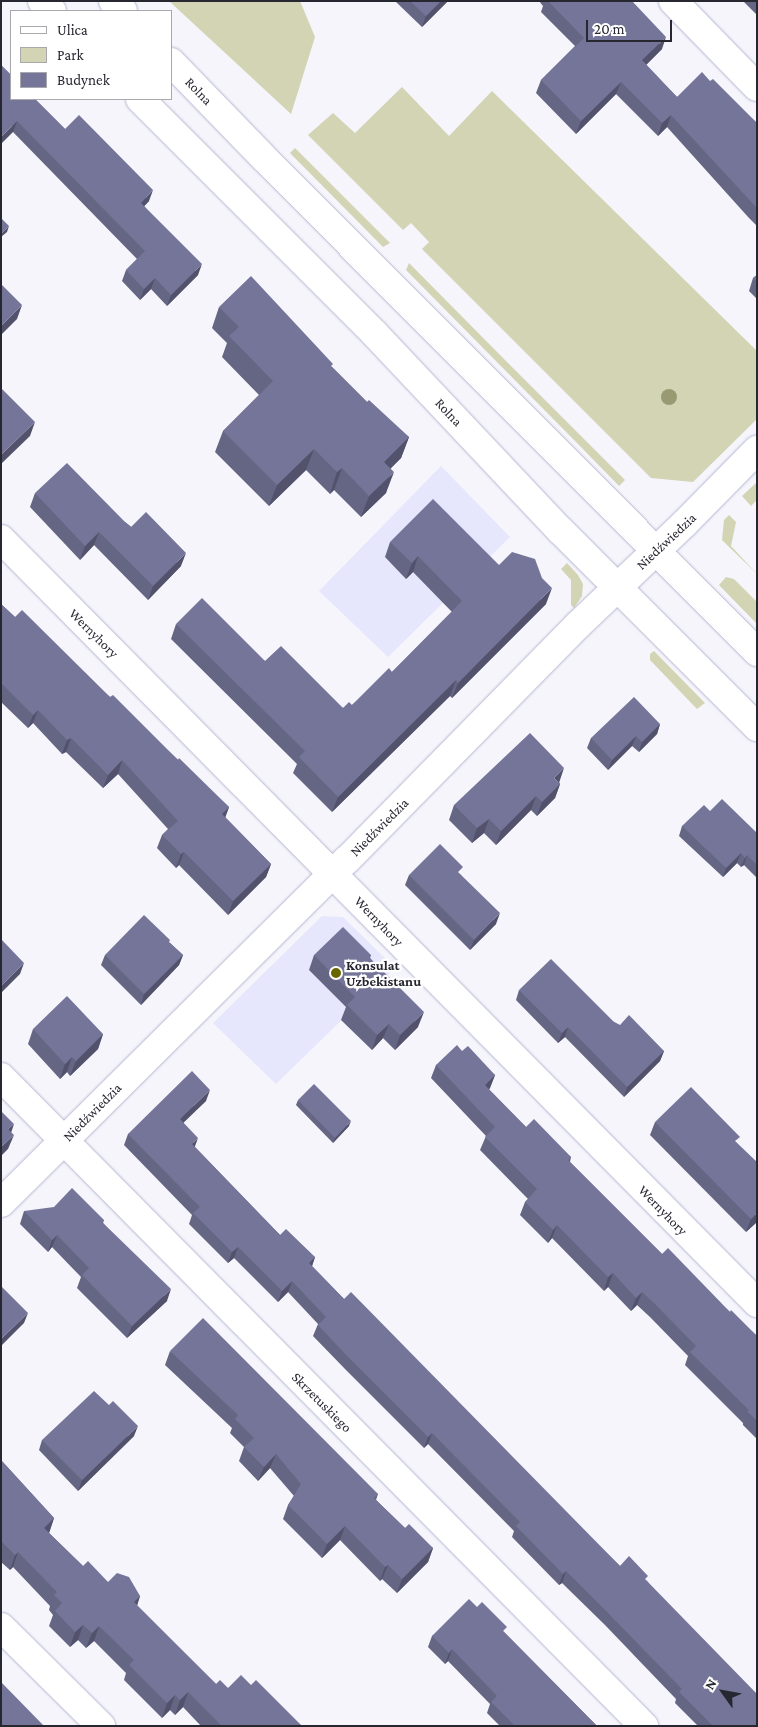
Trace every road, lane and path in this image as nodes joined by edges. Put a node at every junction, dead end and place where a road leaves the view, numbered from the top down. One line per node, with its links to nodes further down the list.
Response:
1 (42, 1): 3 (street)
2 (672, 1): 5 (street)
3 (51, 10)
4 (172, 63): 9 (street, Rolna)
5 (757, 87)
6 (141, 100): 10 (street, Rolna)
7 (757, 450): 9 (street, Niedźwiedzia)
8 (1, 539): 13 (street, Wernyhory)
9 (656, 550): 10 (street, Niedźwiedzia); 11 (street, Rolna)
10 (616, 587): 12 (street, Rolna); 13 (street, Niedźwiedzia)
11 (757, 652)
12 (757, 727)
13 (333, 873): 15 (street, Niedźwiedzia); 17 (street, Wernyhory)
14 (1, 1077): 15 (street, Skrzetuskiego)
15 (64, 1140): 16 (street, Niedźwiedzia); 20 (street, Skrzetuskiego)
16 (1, 1203)
17 (757, 1303)
18 (1, 1627): 19 (street)
19 (101, 1726)
20 (644, 1726)

